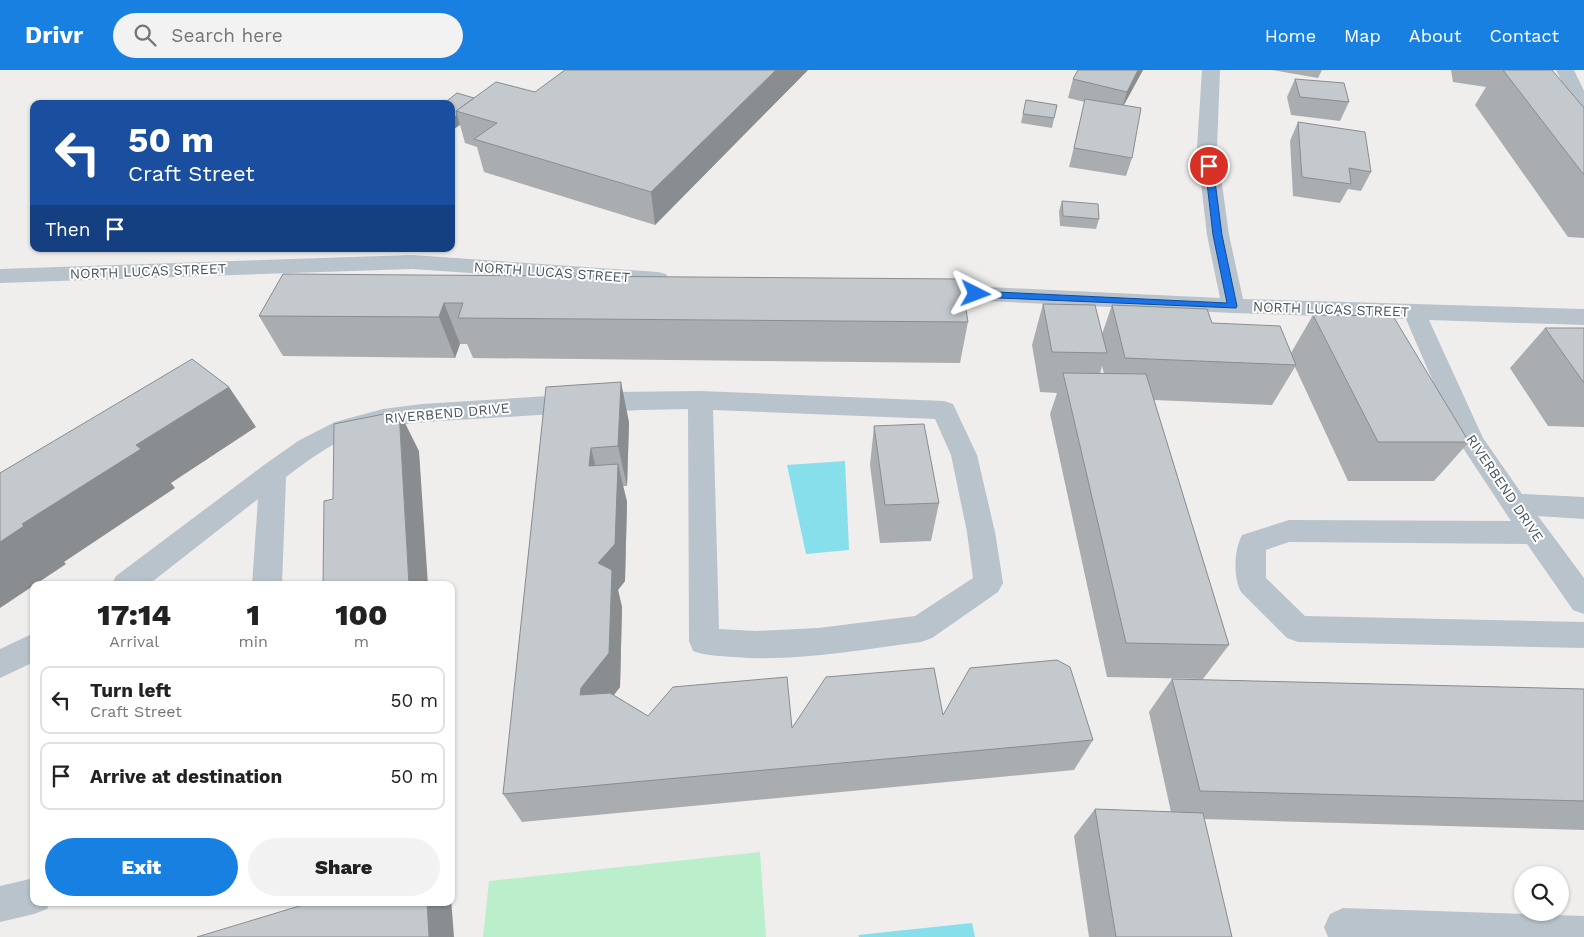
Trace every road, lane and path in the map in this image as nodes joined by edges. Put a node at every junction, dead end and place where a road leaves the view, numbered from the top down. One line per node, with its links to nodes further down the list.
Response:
1 (1211, 70): 7 (street)
2 (1565, 70): 3 (street)
3 (1584, 109)
4 (0, 276): 5 (street, NORTH LUCAS STREET)
5 (677, 280)
6 (906, 290): 7 (street, NORTH LUCAS STREET)
7 (1232, 306): 8 (street, NORTH LUCAS STREET)
8 (1414, 312): 9 (street, NORTH LUCAS STREET); 12 (street, RIVERBEND DRIVE)
9 (1584, 317)
10 (700, 400): 10 (street, RIVERBEND DRIVE); 11 (street, RIVERBEND DRIVE)
11 (273, 472): 15 (street, RIVERBEND DRIVE); 16 (street)
12 (1514, 504): 13 (street); 14 (street, RIVERBEND DRIVE)
13 (1584, 508)
14 (1535, 534): 17 (street, RIVERBEND DRIVE); 18 (street)
15 (131, 581)
16 (267, 581)
17 (1584, 601)
18 (1584, 635)
19 (30, 649): 20 (street)
20 (0, 664)
21 (30, 897): 22 (street)
22 (0, 904)
23 (1584, 935): 24 (street)
24 (1347, 937)

